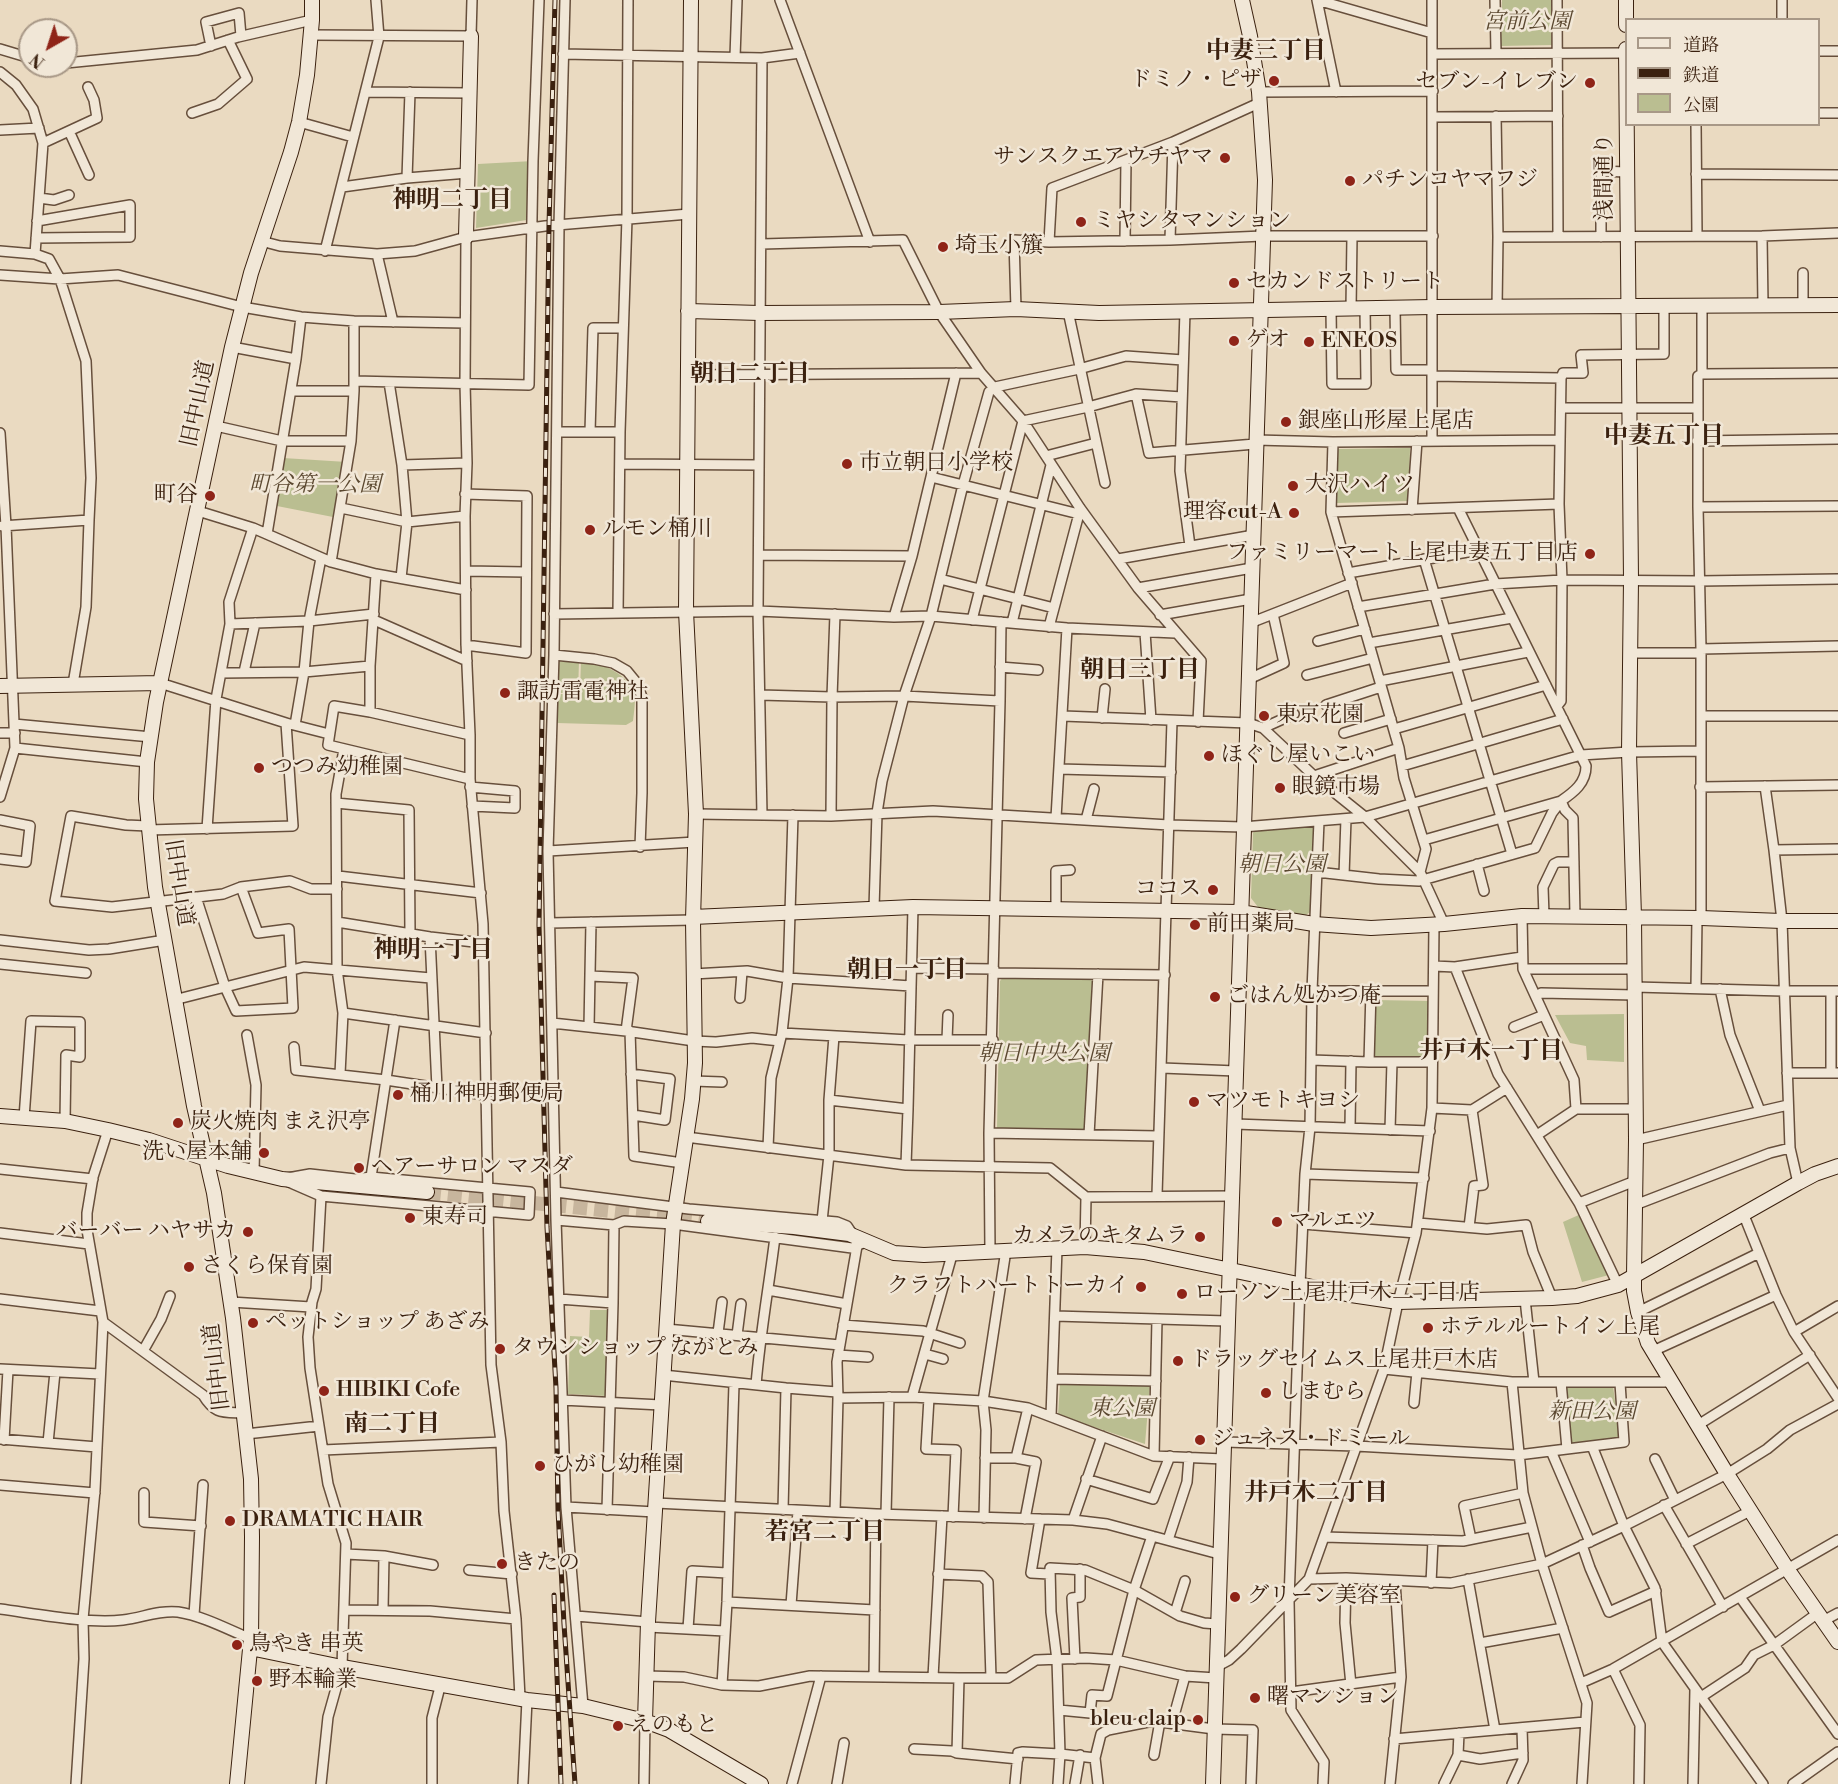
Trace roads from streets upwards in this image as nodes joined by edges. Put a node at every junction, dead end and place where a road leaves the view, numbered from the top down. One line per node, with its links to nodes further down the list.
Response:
1 (312, 0): 19 (street, 旧中山道)
2 (376, 0): 24 (street)
3 (472, 0): 23 (street)
4 (539, 0): 79 (street)
5 (565, 0): 35 (street)
6 (628, 0): 37 (street)
7 (691, 0): 38 (street)
8 (737, 0): 39 (street)
9 (780, 0): 31 (street)
10 (1242, 0): 49 (street)
11 (1317, 0): 20 (street); 47 (street)
12 (1432, 0): 20 (street)
13 (1495, 0): 32 (street)
14 (1557, 0): 33 (street)
15 (1626, 0): 17 (street)
16 (1782, 0): 18 (street)
17 (1626, 18)
18 (1782, 18)
19 (312, 20): 21 (street, 旧中山道); 22 (street)
20 (1432, 33): 36 (street)
21 (311, 35): 24 (street); 56 (street, 旧中山道)
22 (241, 36): 25 (street); 26 (street)
23 (471, 36): 24 (street); 48 (street)
24 (379, 37): 45 (street)
25 (228, 40): 26 (street); 50 (street)
26 (211, 46): 41 (street)
27 (0, 49): 34 (street)
28 (1625, 50): 33 (street)
29 (1820, 51): 30 (street)
30 (1838, 51)
31 (800, 53): 40 (street); 95 (street)
32 (1496, 53): 33 (street); 36 (street)
33 (1557, 53): 54 (street)
34 (18, 54)
35 (563, 54): 37 (street); 78 (street)
36 (1432, 54): 44 (street)
37 (628, 56): 38 (street); 76 (street)
38 (691, 57): 39 (street); 75 (street)
39 (735, 57): 40 (street)
40 (762, 57): 97 (street)
41 (78, 62)
42 (0, 72): 59 (street)
43 (88, 87): 61 (street)
44 (1433, 91): 47 (street); 55 (street)
45 (365, 92): 46 (street); 62 (street)
46 (410, 92): 48 (street); 71 (street)
47 (1336, 92): 49 (street)
48 (470, 93): 67 (street)
49 (1259, 98): 63 (street); 81 (street)
50 (192, 113)
51 (1820, 113): 52 (street)
52 (1838, 113)
53 (1496, 116): 54 (street); 55 (street); 87 (street)
54 (1558, 116): 88 (street)
55 (1433, 117): 83 (street)
56 (299, 122): 62 (street); 93 (street, 旧中山道)
57 (1626, 126): 66 (street, 浅間通り)
58 (1696, 126): 68 (street)
59 (39, 128): 60 (street); 64 (street)
60 (0, 130)
61 (69, 131): 64 (street); 69 (street)
62 (353, 137): 72 (street)
63 (1173, 142): 65 (street); 92 (street)
64 (44, 143): 74 (street)
65 (1126, 160): 94 (street); 96 (street)
66 (1626, 172): 89 (street); 90 (street, 浅間通り)
67 (468, 173): 71 (street); 86 (street)
68 (1696, 174): 70 (street); 84 (street)
69 (89, 175)
70 (1838, 175)
71 (407, 178): 72 (street)
72 (342, 187): 99 (street)
73 (69, 195): 74 (street)
74 (39, 198): 77 (street)
75 (689, 214): 76 (street); 119 (street)
76 (627, 218): 78 (street); 128 (street)
77 (37, 221): 91 (street); 91 (street)
78 (559, 225): 79 (street); 155 (street)
79 (532, 228): 86 (street); 143 (street)
80 (1838, 233): 85 (street)
81 (1263, 236): 82 (street); 92 (street); 118 (street)
82 (1352, 236): 83 (street); 117 (street)
83 (1433, 236): 111 (street)
84 (1697, 236): 85 (street); 90 (street)
85 (1762, 236): 106 (street)
86 (466, 237): 101 (street); 127 (street)
87 (1498, 237): 88 (street); 112 (street)
88 (1558, 237): 89 (street)
89 (1601, 237): 90 (street)
90 (1627, 237): 105 (street, 浅間通り)
91 (36, 238): 100 (street)
92 (1170, 240): 94 (street)
93 (261, 241): 99 (street); 110 (street, 旧中山道)
94 (1125, 241): 96 (street)
95 (870, 242): 97 (street); 122 (street)
96 (1049, 242): 115 (street)
97 (762, 244): 123 (street)
98 (0, 251): 100 (street)
99 (325, 251): 101 (street)
100 (35, 254): 104 (street)
101 (377, 254): 126 (street)
102 (1803, 273): 107 (street)
103 (0, 275): 104 (street)
104 (60, 279): 110 (street); 195 (street)
105 (1628, 305): 109 (street); 112 (street); 130 (street, 浅間通り)
106 (1763, 305): 107 (street); 113 (street)
107 (1803, 305): 108 (street)
108 (1838, 305)
109 (1664, 306): 113 (street); 130 (street)
110 (242, 307): 124 (street); 129 (street, 旧中山道)
111 (1432, 307): 112 (street); 114 (street); 136 (street)
112 (1497, 307)
113 (1701, 307): 138 (street)
114 (1395, 308): 117 (street); 136 (street)
115 (1016, 309): 120 (street); 122 (street)
116 (1332, 309): 117 (street); 117 (street); 118 (street)
117 (1358, 309)
118 (1262, 310): 121 (street); 166 (street)
119 (688, 311): 123 (street); 139 (street)
120 (1068, 311): 121 (street); 133 (street)
121 (1185, 311): 132 (street)
122 (939, 312): 123 (street); 135 (street)
123 (760, 313): 140 (street)
124 (301, 318): 125 (street); 131 (street)
125 (354, 321): 126 (street); 144 (street)
126 (393, 322): 127 (street)
127 (465, 323): 143 (street)
128 (623, 328): 156 (street); 157 (street)
129 (232, 347): 131 (street); 154 (street, 旧中山道)
130 (1628, 354): 141 (street); 151 (street, 浅間通り)
131 (296, 359): 146 (street)
132 (1183, 360): 133 (street); 148 (street)
133 (1079, 369): 145 (street); 149 (street)
134 (956, 373): 135 (street); 140 (street); 178 (street)
135 (981, 373): 145 (street)
136 (1432, 373): 141 (street); 164 (street)
137 (1838, 373): 138 (street)
138 (1702, 374): 152 (street)
139 (687, 375): 140 (street); 173 (street)
140 (760, 375): 175 (street)
141 (1561, 378): 150 (street)
142 (389, 382): 143 (street); 144 (street); 174 (street)
143 (465, 383): 171 (street)
144 (354, 386): 146 (street); 162 (street)
145 (995, 387): 153 (street); 180 (street)
146 (291, 391): 161 (street)
147 (1136, 394): 148 (street); 149 (street); 169 (street)
148 (1182, 397): 169 (street)
149 (1088, 407): 153 (street); 168 (street)
150 (1562, 408): 151 (street); 160 (street)
151 (1628, 408): 152 (street); 218 (street, 浅間通り)
152 (1697, 408): 165 (street)
153 (1023, 421): 170 (street); 182 (street)
154 (216, 426): 161 (street); 191 (street, 旧中山道)
155 (557, 432): 156 (street); 233 (street)
156 (590, 432): 157 (street)
157 (620, 432): 172 (street)
158 (0, 433): 177 (street)
159 (1838, 439): 165 (street)
160 (1560, 440): 164 (street); 184 (street)
161 (282, 441): 162 (street); 199 (street)
162 (351, 441): 188 (street)
163 (1417, 441): 164 (street); 167 (street); 190 (street)
164 (1432, 441)
165 (1697, 441): 187 (street)
166 (1256, 442): 167 (street); 169 (street); 200 (street)
167 (1333, 442): 193 (street)
168 (1096, 443): 170 (street); 179 (street)
169 (1181, 450): 201 (street)
170 (1046, 456): 176 (street)
171 (467, 463): 174 (street); 181 (street)
172 (620, 464): 173 (street); 232 (street)
173 (687, 464): 175 (street); 230 (street)
174 (402, 465): 196 (street)
175 (759, 465): 203 (street)
176 (1052, 465): 185 (street); 192 (street)
177 (1, 477): 183 (street)
178 (931, 477): 180 (street); 204 (street)
179 (1104, 483)
180 (963, 485): 182 (street); 215 (street)
181 (465, 494): 194 (street); 211 (street)
182 (1004, 496): 185 (street); 223 (street)
183 (2, 499): 197 (street)
184 (1559, 504): 189 (street); 217 (street)
185 (1041, 505): 192 (street); 226 (street)
186 (1838, 506): 187 (street)
187 (1698, 507): 219 (street)
188 (341, 508): 196 (street); 208 (street)
189 (1458, 508): 190 (street); 202 (street)
190 (1412, 510): 193 (street)
191 (198, 511): 198 (street); 273 (street, 旧中山道)
192 (1080, 511): 206 (street); 228 (street)
193 (1331, 512): 212 (street)
194 (465, 516): 196 (street); 210 (street)
195 (89, 520): 197 (street); 274 (street)
196 (407, 522): 214 (street)
197 (3, 526): 277 (street)
198 (254, 528): 199 (street); 247 (street)
199 (267, 534): 205 (street)
200 (1254, 535): 201 (street); 209 (street)
201 (1190, 546): 206 (street)
202 (1479, 550): 207 (street); 221 (street)
203 (759, 555): 204 (street); 231 (street)
204 (912, 556): 239 (street)
205 (321, 558): 208 (street); 242 (street)
206 (1118, 559): 222 (street)
207 (1424, 559): 212 (street); 225 (street)
208 (331, 562): 213 (street)
209 (1252, 568): 222 (street); 227 (street)
210 (466, 571): 211 (street); 224 (street)
211 (526, 572): 256 (street)
212 (1348, 573): 220 (street)
213 (376, 574): 214 (street); 238 (street)
214 (402, 578): 224 (street)
215 (940, 579): 223 (street); 237 (street)
216 (1838, 579): 219 (street)
217 (1562, 580): 218 (street); 221 (street); 285 (street)
218 (1630, 580): 219 (street); 260 (street, 浅間通り)
219 (1699, 581): 258 (street)
220 (1352, 583): 229 (street); 234 (street)
221 (1496, 584): 225 (street); 240 (street)
222 (1137, 588): 236 (street)
223 (980, 589): 226 (street); 241 (street)
224 (466, 590): 256 (street)
225 (1435, 594): 229 (street); 251 (street)
226 (1018, 599): 228 (street); 246 (street)
227 (1251, 599): 236 (street); 244 (street)
228 (1054, 608): 248 (street)
229 (1358, 608): 250 (street)
230 (686, 611): 231 (street); 232 (street); 331 (street)
231 (758, 612): 235 (street); 279 (street)
232 (618, 613): 233 (street)
233 (554, 614): 261 (street)
234 (1273, 614): 244 (street); 272 (street)
235 (836, 615): 239 (street); 281 (street)
236 (1160, 615): 253 (street)
237 (931, 616): 239 (street); 241 (street); 280 (street)
238 (374, 617): 242 (street); 263 (street); 264 (street)
239 (894, 617)
240 (1512, 618): 251 (street); 259 (street)
241 (972, 620): 243 (street)
242 (309, 621): 245 (street); 269 (street)
243 (1001, 622): 246 (street); 266 (street)
244 (1250, 622): 272 (street)
245 (255, 623): 247 (street); 268 (street)
246 (1012, 623): 248 (street)
247 (230, 624): 270 (street)
248 (1049, 627): 249 (street)
249 (1067, 628): 252 (street); 289 (street)
250 (1365, 629): 254 (street); 255 (street)
251 (1446, 629): 255 (street); 265 (street)
252 (1145, 632): 253 (street); 294 (street)
253 (1175, 633): 296 (street)
254 (1318, 641)
255 (1369, 643): 262 (street)
256 (466, 645): 263 (street)
257 (1838, 646): 258 (street)
258 (1701, 651): 260 (street); 290 (street)
259 (1528, 652): 265 (street); 276 (street)
260 (1630, 653): 312 (street, 浅間通り)
261 (554, 654): 349 (street); 352 (street)
262 (1373, 658): 271 (street); 275 (street)
263 (467, 661): 305 (street)
264 (370, 666): 269 (street); 287 (street)
265 (1456, 666): 275 (street); 286 (street)
266 (1000, 667): 267 (street); 283 (street)
267 (1038, 670)
268 (244, 672): 269 (street); 270 (street)
269 (304, 672): 298 (street)
270 (221, 673): 282 (street)
271 (1306, 675)
272 (1249, 679): 297 (street)
273 (160, 683): 274 (street); 282 (street); 306 (street, 旧中山道)
274 (73, 684): 277 (street)
275 (1381, 684): 284 (street); 299 (street)
276 (1546, 685): 285 (street); 286 (street)
277 (7, 686): 300 (street)
278 (1105, 689): 292 (street)
279 (760, 695): 281 (street); 332 (street)
280 (904, 696): 281 (street); 283 (street); 330 (street)
281 (832, 697): 335 (street)
282 (216, 699): 298 (street); 346 (street)
283 (1000, 701): 333 (street)
284 (1326, 705)
285 (1557, 706): 293 (street)
286 (1469, 707): 299 (street); 307 (street)
287 (370, 712): 304 (street); 305 (street)
288 (1294, 714): 301 (street)
289 (1063, 716): 292 (street); 316 (street)
290 (1701, 716): 291 (street); 311 (street)
291 (1838, 716)
292 (1102, 718): 294 (street)
293 (1563, 719): 307 (street); 313 (street)
294 (1151, 720): 295 (street)
295 (1172, 721): 296 (street); 317 (street)
296 (1198, 722): 297 (street)
297 (1248, 723): 301 (street); 344 (street)
298 (290, 724): 304 (street); 346 (street)
299 (1392, 724): 302 (street); 309 (street)
300 (14, 728): 303 (street); 306 (street); 308 (street)
301 (1263, 728): 318 (street)
302 (1344, 732)
303 (0, 733)
304 (329, 734): 310 (street)
305 (470, 735): 320 (street)
306 (151, 737): 314 (street, 旧中山道)
307 (1480, 744): 315 (street); 319 (street)
308 (15, 748): 314 (street); 325 (street)
309 (1399, 748): 315 (street); 318 (street)
310 (344, 749): 320 (street); 327 (street)
311 (1700, 751): 312 (street); 323 (street)
312 (1629, 752): 313 (street); 379 (street, 浅間通り)
313 (1581, 755): 319 (street); 326 (street)
314 (147, 762): 345 (street, 旧中山道)
315 (1402, 766): 328 (street)
316 (1059, 769): 317 (street); 337 (street)
317 (1171, 772): 343 (street)
318 (1314, 776): 336 (street)
319 (1490, 781): 328 (street); 338 (street)
320 (470, 783): 329 (street); 329 (street)
321 (1838, 785): 322 (street)
322 (1765, 786): 323 (street); 351 (street)
323 (1700, 787): 381 (street)
324 (1094, 789): 341 (street)
325 (0, 797)
326 (1561, 801): 338 (street); 353 (street); 355 (street)
327 (336, 803): 360 (street); 362 (street)
328 (1411, 803): 336 (street); 347 (street)
329 (472, 806): 366 (street)
330 (877, 813): 333 (street); 335 (street); 370 (street)
331 (696, 814): 332 (street); 348 (street)
332 (762, 814): 334 (street)
333 (996, 814): 337 (street); 371 (street)
334 (793, 815): 335 (street); 374 (street)
335 (831, 816)
336 (1365, 817): 339 (street); 361 (street)
337 (1056, 818): 341 (street)
338 (1500, 818): 347 (street); 353 (street)
339 (1346, 819): 342 (street); 359 (street)
340 (0, 820): 354 (street)
341 (1086, 820): 343 (street)
342 (1319, 821): 344 (street); 358 (street)
343 (1169, 825): 344 (street); 373 (street)
344 (1243, 827): 375 (street)
345 (148, 828): 346 (street); 368 (street, 旧中山道); 368 (street)
346 (207, 829)
347 (1424, 840): 361 (street)
348 (695, 842): 349 (street); 380 (street)
349 (640, 847): 352 (street)
350 (1838, 849): 351 (street)
351 (1774, 850): 382 (street)
352 (548, 851): 386 (street)
353 (1512, 854): 356 (street)
354 (0, 859)
355 (1574, 862): 376 (street); 378 (street)
356 (1477, 864): 361 (street); 365 (street)
357 (1070, 870): 372 (street)
358 (1317, 872): 359 (street); 387 (street)
359 (1344, 875): 361 (street)
360 (338, 876): 362 (street); 364 (street)
361 (1422, 876): 388 (street)
362 (409, 885): 366 (street); 389 (street)
363 (241, 887): 364 (street); 367 (street); 402 (street)
364 (338, 889): 384 (street)
365 (1484, 891)
366 (481, 893): 393 (street)
367 (196, 897): 368 (street); 413 (street)
368 (158, 901): 392 (street, 旧中山道)
369 (913, 907): 370 (street); 371 (street); 398 (street)
370 (874, 908): 374 (street)
371 (996, 908): 372 (street); 403 (street)
372 (1056, 909): 373 (street)
373 (1167, 911): 375 (street); 408 (street)
374 (790, 912): 380 (street); 411 (street)
375 (1240, 912): 387 (street); 449 (street)
376 (1575, 915): 378 (street); 379 (street)
377 (1522, 916): 378 (street); 388 (street); 394 (street)
378 (1544, 916)
379 (1634, 917): 381 (street); 401 (street, 浅間通り)
380 (693, 918): 385 (street); 406 (street)
381 (1699, 918): 382 (street); 414 (street)
382 (1782, 921): 383 (street); 420 (street)
383 (1838, 921)
384 (338, 922): 389 (street); 399 (street)
385 (591, 922): 386 (street); 409 (street)
386 (550, 923): 429 (street)
387 (1314, 924): 388 (street); 416 (street)
388 (1439, 924): 396 (street)
389 (410, 933): 390 (street)
390 (430, 937): 393 (street); 410 (street)
391 (0, 940): 392 (street)
392 (165, 940): 424 (street, 旧中山道)
393 (483, 943): 434 (street)
394 (1522, 957): 397 (street); 400 (street)
395 (0, 964): 404 (street)
396 (1434, 966): 397 (street); 418 (street)
397 (1455, 967): 458 (street)
398 (912, 968): 403 (street); 412 (street)
399 (337, 969): 402 (street); 410 (street); 425 (street)
400 (1523, 969): 401 (street); 422 (street)
401 (1635, 969): 419 (street, 浅間通り)
402 (290, 971): 413 (street); 413 (street)
403 (994, 971): 407 (street); 440 (street)
404 (86, 972)
405 (742, 972): 406 (street); 411 (street); 423 (street)
406 (693, 974): 441 (street)
407 (1098, 974): 408 (street); 479 (street)
408 (1165, 975): 448 (street)
409 (590, 976): 431 (street); 433 (street)
410 (431, 978): 430 (street)
411 (789, 978): 412 (street); 437 (street)
412 (911, 986): 438 (street)
413 (225, 987): 424 (street)
414 (1696, 987): 415 (street); 419 (street)
415 (1720, 989): 420 (street); 467 (street)
416 (1312, 991): 417 (street); 443 (street)
417 (1371, 991): 418 (street); 445 (street)
418 (1433, 991): 447 (street)
419 (1635, 991): 422 (street); 465 (street, 浅間通り)
420 (1783, 991): 421 (street); 450 (street)
421 (1834, 991): 451 (street)
422 (1536, 996): 426 (street)
423 (740, 998)
424 (174, 1000): 487 (street, 旧中山道)
425 (343, 1013): 428 (street); 452 (street)
426 (1544, 1015): 432 (street); 464 (street)
427 (948, 1016): 439 (street)
428 (395, 1020): 430 (street); 454 (street)
429 (552, 1023): 431 (street); 503 (street)
430 (436, 1026): 434 (street); 457 (street)
431 (589, 1027): 433 (street)
432 (1514, 1028)
433 (628, 1031): 441 (street); 453 (street)
434 (486, 1033): 459 (street)
435 (247, 1035): 493 (street)
436 (834, 1036): 437 (street); 438 (street); 460 (street)
437 (781, 1037): 441 (street); 484 (street)
438 (909, 1040): 439 (street); 463 (street)
439 (947, 1040): 440 (street)
440 (993, 1040): 478 (street)
441 (694, 1041): 455 (street)
442 (294, 1047): 452 (street)
443 (1311, 1060): 444 (street); 473 (street)
444 (1352, 1061): 445 (street); 474 (street)
445 (1369, 1062): 446 (street)
446 (1392, 1062): 447 (street); 476 (street)
447 (1432, 1062): 462 (street)
448 (1162, 1068): 449 (street); 481 (street)
449 (1236, 1071): 472 (street)
450 (1787, 1073): 451 (street); 461 (street)
451 (1834, 1073)
452 (340, 1074): 454 (street)
453 (631, 1074): 468 (street); 468 (street)
454 (386, 1080): 457 (street); 495 (street)
455 (693, 1081): 456 (street); 482 (street)
456 (722, 1082)
457 (437, 1088): 459 (street)
458 (1507, 1088): 466 (street); 480 (street)
459 (485, 1095): 501 (street)
460 (829, 1100): 463 (street); 486 (street)
461 (1788, 1105): 467 (street); 485 (street)
462 (1432, 1108): 466 (street); 477 (street)
463 (908, 1109): 489 (street)
464 (1576, 1109): 465 (street); 480 (street)
465 (1636, 1109): 483 (street, 浅間通り)
466 (1472, 1110): 520 (street)
467 (1760, 1112): 483 (street)
468 (633, 1115): 488 (street)
469 (0, 1116): 470 (street)
470 (24, 1118): 471 (street); 471 (street)
471 (65, 1121): 475 (street)
472 (1235, 1124): 473 (street); 506 (street)
473 (1310, 1127): 474 (street); 494 (street)
474 (1350, 1128): 476 (street)
475 (108, 1130): 487 (street); 497 (street)
476 (1390, 1130): 477 (street)
477 (1430, 1131): 496 (street)
478 (989, 1133): 479 (street); 490 (street)
479 (1089, 1135): 481 (street)
480 (1538, 1135): 508 (street)
481 (1158, 1136): 504 (street)
482 (686, 1137): 484 (street); 488 (street)
483 (1636, 1140): 499 (street, 浅間通り)
484 (768, 1148): 486 (street)
485 (1790, 1148): 500 (street); 509 (street)
486 (829, 1155): 489 (street); 515 (street)
487 (207, 1159): 493 (street); 543 (street, 旧中山道)
488 (682, 1163): 510 (street)
489 (906, 1165): 490 (street)
490 (989, 1167): 507 (street); 529 (street)
491 (0, 1169): 497 (street)
492 (1837, 1169): 500 (street)
493 (255, 1172): 498 (street)
494 (1305, 1173): 496 (street); 518 (street)
495 (371, 1177): 498 (street); 501 (street)
496 (1424, 1178): 516 (street)
497 (93, 1179): 525 (street)
498 (282, 1179): 502 (street); 505 (street)
499 (1635, 1181): 508 (street); 509 (street, 浅間通り)
500 (1798, 1183): 512 (street)
501 (488, 1188): 511 (street); 511 (street)
502 (427, 1192)
503 (556, 1192): 510 (street); 513 (street)
504 (1157, 1195): 506 (street); 507 (street)
505 (321, 1196): 511 (street); 550 (street)
506 (1233, 1196): 532 (street)
507 (1086, 1197): 526 (street)
508 (1579, 1203): 534 (street)
509 (1635, 1204): 533 (street, 浅間通り)
510 (676, 1206): 515 (street); 517 (street)
511 (488, 1212): 608 (street)
512 (1743, 1213): 530 (street); 533 (street)
513 (556, 1220): 519 (street); 540 (street)
514 (708, 1221): 524 (street)
515 (822, 1221): 524 (street)
516 (1418, 1222): 520 (street); 522 (street)
517 (672, 1224): 519 (street); 523 (street); 558 (street)
518 (1303, 1224): 522 (street); 535 (street)
519 (614, 1225): 546 (street)
520 (1469, 1227): 542 (street)
521 (0, 1233): 525 (street)
522 (1416, 1233): 545 (street)
523 (775, 1237): 524 (street); 536 (street)
524 (859, 1242): 531 (street); 548 (street)
525 (89, 1244): 551 (street)
526 (1085, 1247): 527 (street); 532 (street)
527 (1057, 1248): 528 (street); 553 (street)
528 (1006, 1250): 529 (street); 595 (street)
529 (990, 1251): 531 (street)
530 (1759, 1253): 537 (street); 552 (street)
531 (952, 1255): 561 (street)
532 (1231, 1270): 535 (street); 556 (street)
533 (1634, 1275): 534 (street); 552 (street, 浅間通り)
534 (1618, 1285): 542 (street)
535 (1300, 1286): 545 (street); 611 (street)
536 (768, 1290): 548 (street); 563 (street)
537 (1776, 1295): 559 (street); 567 (street)
538 (170, 1296): 566 (street)
539 (0, 1299): 551 (street)
540 (559, 1299): 546 (street); 594 (street)
541 (1526, 1299): 542 (street); 545 (street); 582 (street)
542 (1552, 1299)
543 (231, 1302): 550 (street); 601 (street, 旧中山道)
544 (722, 1302): 560 (street)
545 (1398, 1302): 573 (street)
546 (614, 1303): 596 (street)
547 (741, 1304): 562 (street)
548 (847, 1304): 557 (street)
549 (1838, 1306): 559 (street)
550 (311, 1307): 604 (street)
551 (100, 1311): 555 (street)
552 (1638, 1312): 567 (street, 浅間通り)
553 (1055, 1316): 554 (street); 579 (street)
554 (1157, 1319): 556 (street); 580 (street)
555 (103, 1322): 566 (street); 577 (street)
556 (1227, 1322): 609 (street)
557 (843, 1325): 561 (street); 565 (street)
558 (666, 1329): 560 (street); 578 (street)
559 (1794, 1332): 570 (street)
560 (718, 1333): 562 (street)
561 (931, 1333): 564 (street); 568 (street)
562 (737, 1335): 563 (street)
563 (760, 1336): 565 (street); 587 (street)
564 (960, 1343)
565 (840, 1345): 569 (street)
566 (143, 1351): 601 (street)
567 (1653, 1351): 583 (street, 浅間通り)
568 (925, 1354): 572 (street); 591 (street)
569 (838, 1355): 571 (street); 589 (street)
570 (1810, 1355): 593 (street); 603 (street)
571 (868, 1357)
572 (943, 1359)
573 (1384, 1368): 576 (street); 612 (street)
574 (4, 1369): 575 (street); 607 (street)
575 (55, 1372): 577 (street); 610 (street)
576 (1417, 1372): 581 (street); 597 (street)
577 (100, 1374): 614 (street)
578 (663, 1375): 584 (street); 599 (street)
579 (1053, 1379): 580 (street); 602 (street)
580 (1156, 1381): 619 (street)
581 (1512, 1382): 582 (street); 618 (street)
582 (1534, 1382): 585 (street)
583 (1672, 1382): 586 (street); 603 (street, 浅間通り)
584 (734, 1383): 587 (street); 637 (street)
585 (1561, 1383): 586 (street); 615 (street)
586 (1620, 1383): 613 (street)
587 (756, 1384): 588 (street)
588 (786, 1388): 589 (street); 639 (street)
589 (838, 1395): 590 (street); 642 (street)
590 (889, 1397): 591 (street); 643 (street)
591 (912, 1397): 592 (street)
592 (928, 1398): 595 (street); 645 (street)
593 (1838, 1398)
594 (562, 1400): 596 (street); 635 (street)
595 (983, 1401): 600 (street); 622 (street)
596 (611, 1402): 599 (street); 638 (street)
597 (1414, 1403)
598 (1838, 1404): 626 (street)
599 (662, 1405): 636 (street)
600 (1028, 1408): 602 (street); 623 (street)
601 (244, 1413): 605 (street, 旧中山道)
602 (1051, 1416): 606 (street)
603 (1698, 1425): 626 (street, 浅間通り)
604 (319, 1426): 605 (street); 616 (street)
605 (246, 1434): 704 (street, 旧中山道)
606 (1102, 1436): 619 (street); 627 (street)
607 (2, 1439): 610 (street)
608 (501, 1442): 616 (street); 669 (street)
609 (1225, 1442): 611 (street); 624 (street)
610 (48, 1443): 614 (street)
611 (1294, 1443): 612 (street); 682 (street)
612 (1356, 1446): 618 (street); 654 (street)
613 (1592, 1446): 615 (street); 651 (street)
614 (97, 1447): 630 (street)
615 (1567, 1449): 617 (street)
616 (323, 1450): 661 (street)
617 (1551, 1451): 618 (street); 659 (street)
618 (1518, 1455): 632 (street)
619 (1154, 1456): 620 (street)
620 (1170, 1456): 621 (street); 627 (street)
621 (1189, 1457): 624 (street); 656 (street)
622 (985, 1458): 623 (street); 646 (street)
623 (1016, 1458): 647 (street)
624 (1224, 1459): 662 (street)
625 (1655, 1459): 633 (street)
626 (1727, 1474): 633 (street); 640 (street, 浅間通り)
627 (1086, 1479): 649 (street)
628 (0, 1485): 630 (street)
629 (203, 1485): 650 (street)
630 (95, 1493): 695 (street)
631 (144, 1493): 650 (street)
632 (1522, 1493): 652 (street); 655 (street)
633 (1675, 1500): 634 (street)
634 (1664, 1505): 651 (street); 660 (street)
635 (566, 1507): 638 (street); 693 (street)
636 (655, 1508): 637 (street); 638 (street); 698 (street)
637 (730, 1508): 639 (street); 670 (street)
638 (607, 1510)
639 (783, 1510): 641 (street)
640 (1750, 1510): 660 (street); 668 (street, 浅間通り)
641 (798, 1511): 642 (street); 684 (street)
642 (835, 1512): 643 (street)
643 (881, 1514): 644 (street); 689 (street)
644 (942, 1516): 645 (street); 671 (street)
645 (953, 1516): 646 (street)
646 (984, 1518): 647 (street)
647 (1025, 1519): 648 (street)
648 (1040, 1519): 649 (street); 672 (street)
649 (1073, 1520): 653 (street)
650 (201, 1526): 692 (street)
651 (1624, 1526): 659 (street); 680 (street)
652 (1532, 1527): 655 (street); 664 (street)
653 (1152, 1536): 656 (street); 679 (street)
654 (1324, 1537): 657 (street); 674 (street)
655 (1472, 1539): 657 (street)
656 (1168, 1540): 662 (street)
657 (1434, 1540): 678 (street)
658 (1838, 1540): 668 (street)
659 (1586, 1544): 664 (street); 680 (street)
660 (1686, 1544): 685 (street)
661 (346, 1554): 663 (street); 687 (street)
662 (1220, 1554): 697 (street)
663 (384, 1556): 665 (street); 688 (street)
664 (1542, 1564): 675 (street); 699 (street)
665 (432, 1565)
666 (1080, 1569): 672 (street); 679 (street); 707 (street)
667 (469, 1570): 669 (street)
668 (1788, 1570): 681 (street); 694 (street, 浅間通り)
669 (512, 1574): 696 (street)
670 (727, 1574): 683 (street); 700 (street)
671 (939, 1574): 717 (street); 720 (street)
672 (1049, 1574): 708 (street)
673 (1346, 1578): 674 (street); 677 (street); 724 (street)
674 (1309, 1579): 682 (street)
675 (1468, 1579): 678 (street); 705 (street)
676 (1185, 1581): 691 (street)
677 (1395, 1581): 678 (street); 718 (street)
678 (1431, 1582)
679 (1134, 1590): 691 (street); 709 (street)
680 (1656, 1592): 702 (street)
681 (1740, 1597): 685 (street); 706 (street)
682 (1289, 1601): 712 (street); 726 (street)
683 (727, 1602): 684 (street); 701 (street)
684 (791, 1605): 689 (street)
685 (1723, 1607): 702 (street)
686 (0, 1609): 695 (street)
687 (344, 1610): 688 (street); 710 (street)
688 (383, 1610): 696 (street)
689 (874, 1610): 715 (street)
690 (1838, 1612): 694 (street)
691 (1175, 1613): 697 (street)
692 (194, 1615): 695 (street); 704 (street)
693 (576, 1616): 698 (street); 729 (street)
694 (1820, 1617): 703 (street, 浅間通り); 706 (street)
695 (83, 1619): 752 (street)
696 (516, 1619): 728 (street)
697 (1217, 1624): 712 (street)
698 (648, 1625): 700 (street); 713 (street)
699 (1563, 1628): 705 (street); 722 (street)
700 (688, 1629): 701 (street)
701 (725, 1631): 723 (street)
702 (1662, 1642): 711 (street); 725 (street)
703 (1838, 1642)
704 (250, 1643): 710 (street); 753 (street, 旧中山道)
705 (1480, 1643): 737 (street)
706 (1774, 1645): 727 (street); 739 (street)
707 (1075, 1659): 708 (street); 709 (street)
708 (1057, 1660): 720 (street); 730 (street)
709 (1116, 1660): 716 (street); 730 (street)
710 (342, 1666): 721 (street); 754 (street)
711 (1613, 1669): 722 (street); 772 (street)
712 (1216, 1672): 716 (street); 736 (street)
713 (646, 1676): 723 (street); 731 (street)
714 (821, 1676): 715 (street); 723 (street); 759 (street)
715 (874, 1676): 717 (street)
716 (1185, 1676): 734 (street)
717 (933, 1677): 719 (street)
718 (1401, 1677): 724 (street); 740 (street)
719 (959, 1678): 720 (street); 745 (street)
720 (991, 1678)
721 (441, 1683): 728 (street); 755 (street)
722 (1581, 1683): 733 (street)
723 (722, 1685)
724 (1351, 1685): 726 (street)
725 (1695, 1689): 727 (street); 773 (street)
726 (1291, 1692): 767 (street)
727 (1701, 1697): 774 (street)
728 (524, 1699): 729 (street); 756 (street)
729 (583, 1707): 731 (street)
730 (1059, 1710): 746 (street)
731 (645, 1721): 757 (street); 758 (street)
732 (1160, 1721): 734 (street); 748 (street); 750 (street)
733 (1585, 1722): 735 (street); 771 (street)
734 (1172, 1723): 736 (street)
735 (1522, 1728): 737 (street); 744 (street)
736 (1214, 1729): 765 (street); 766 (street)
737 (1495, 1730): 738 (street)
738 (1459, 1734): 740 (street); 749 (street)
739 (1838, 1734)
740 (1394, 1739): 768 (street)
741 (844, 1743): 760 (street)
742 (914, 1749): 745 (street)
743 (1838, 1752): 775 (street)
744 (1523, 1753): 749 (street); 770 (street)
745 (957, 1754): 751 (street)
746 (1060, 1754): 747 (street); 751 (street); 762 (street)
747 (1080, 1755): 750 (street); 763 (street)
748 (1154, 1755)
749 (1458, 1755): 769 (street)
750 (1095, 1758): 764 (street)
751 (1018, 1759): 761 (street)
752 (76, 1784)
753 (237, 1784)
754 (321, 1784)
755 (432, 1784)
756 (523, 1784)
757 (644, 1784)
758 (761, 1784)
759 (792, 1784)
760 (837, 1784)
761 (1015, 1784)
762 (1058, 1784)
763 (1075, 1784)
764 (1098, 1784)
765 (1213, 1784)
766 (1251, 1784)
767 (1323, 1784)
768 (1390, 1784)
769 (1444, 1784)
770 (1512, 1784)
771 (1582, 1784)
772 (1639, 1784)
773 (1693, 1784)
774 (1763, 1784)
775 (1793, 1784)

